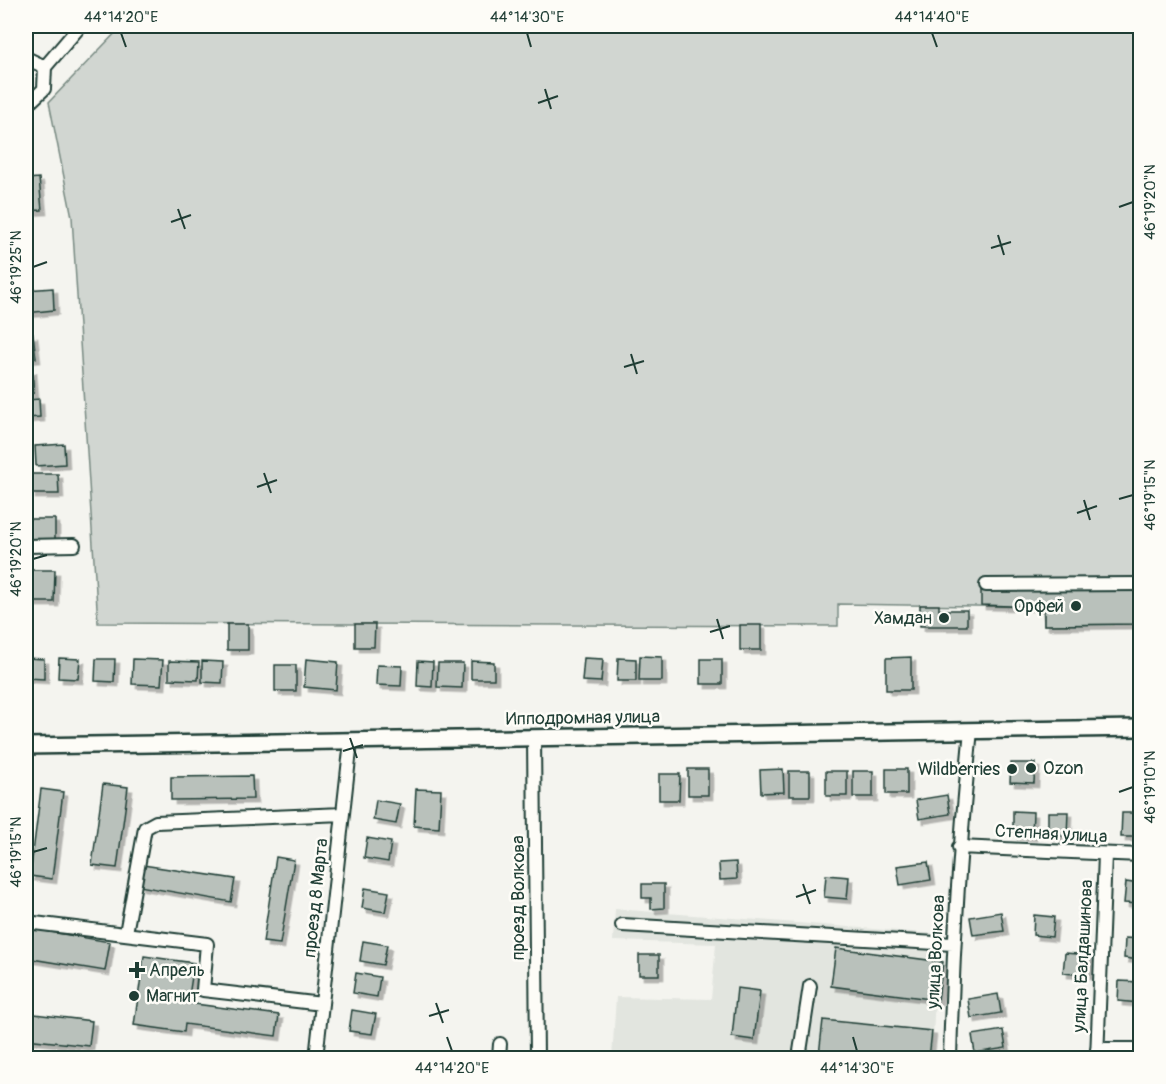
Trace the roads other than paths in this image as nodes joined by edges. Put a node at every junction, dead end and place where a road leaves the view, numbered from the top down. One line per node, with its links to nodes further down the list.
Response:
1 (80, 26): 3 (street)
2 (26, 58): 3 (street)
3 (45, 67): 4 (street)
4 (26, 106)
5 (74, 545): 6 (street)
6 (26, 546)
7 (1140, 584): 8 (street)
8 (986, 585)
9 (1140, 728): 10 (main road, Ипподромная улица)
10 (971, 730): 11 (main road, Ипподромная улица); 15 (street)
11 (534, 738): 12 (main road, Ипподромная улица); 27 (street, проезд Волкова)
12 (351, 741): 13 (main road, Ипподромная улица); 14 (street, проезд 8 Марта)
13 (26, 746)
14 (343, 814): 20 (street); 23 (street, проезд 8 Марта)
15 (959, 847): 16 (street, Степная улица); 21 (street, улица Волкова)
16 (1106, 855): 17 (street, Степная улица); 26 (street, улица Балдашинова)
17 (1140, 855)
18 (26, 922): 20 (street)
19 (622, 925): 21 (street)
20 (126, 933): 23 (street)
21 (953, 944): 31 (street, улица Волкова)
22 (810, 986): 30 (street)
23 (322, 1004): 28 (street, проезд 8 Марта)
24 (500, 1044): 29 (street)
25 (1140, 1049): 26 (street)
26 (1097, 1054)
27 (537, 1057)
28 (316, 1059)
29 (499, 1059)
30 (799, 1059)
31 (950, 1059)

